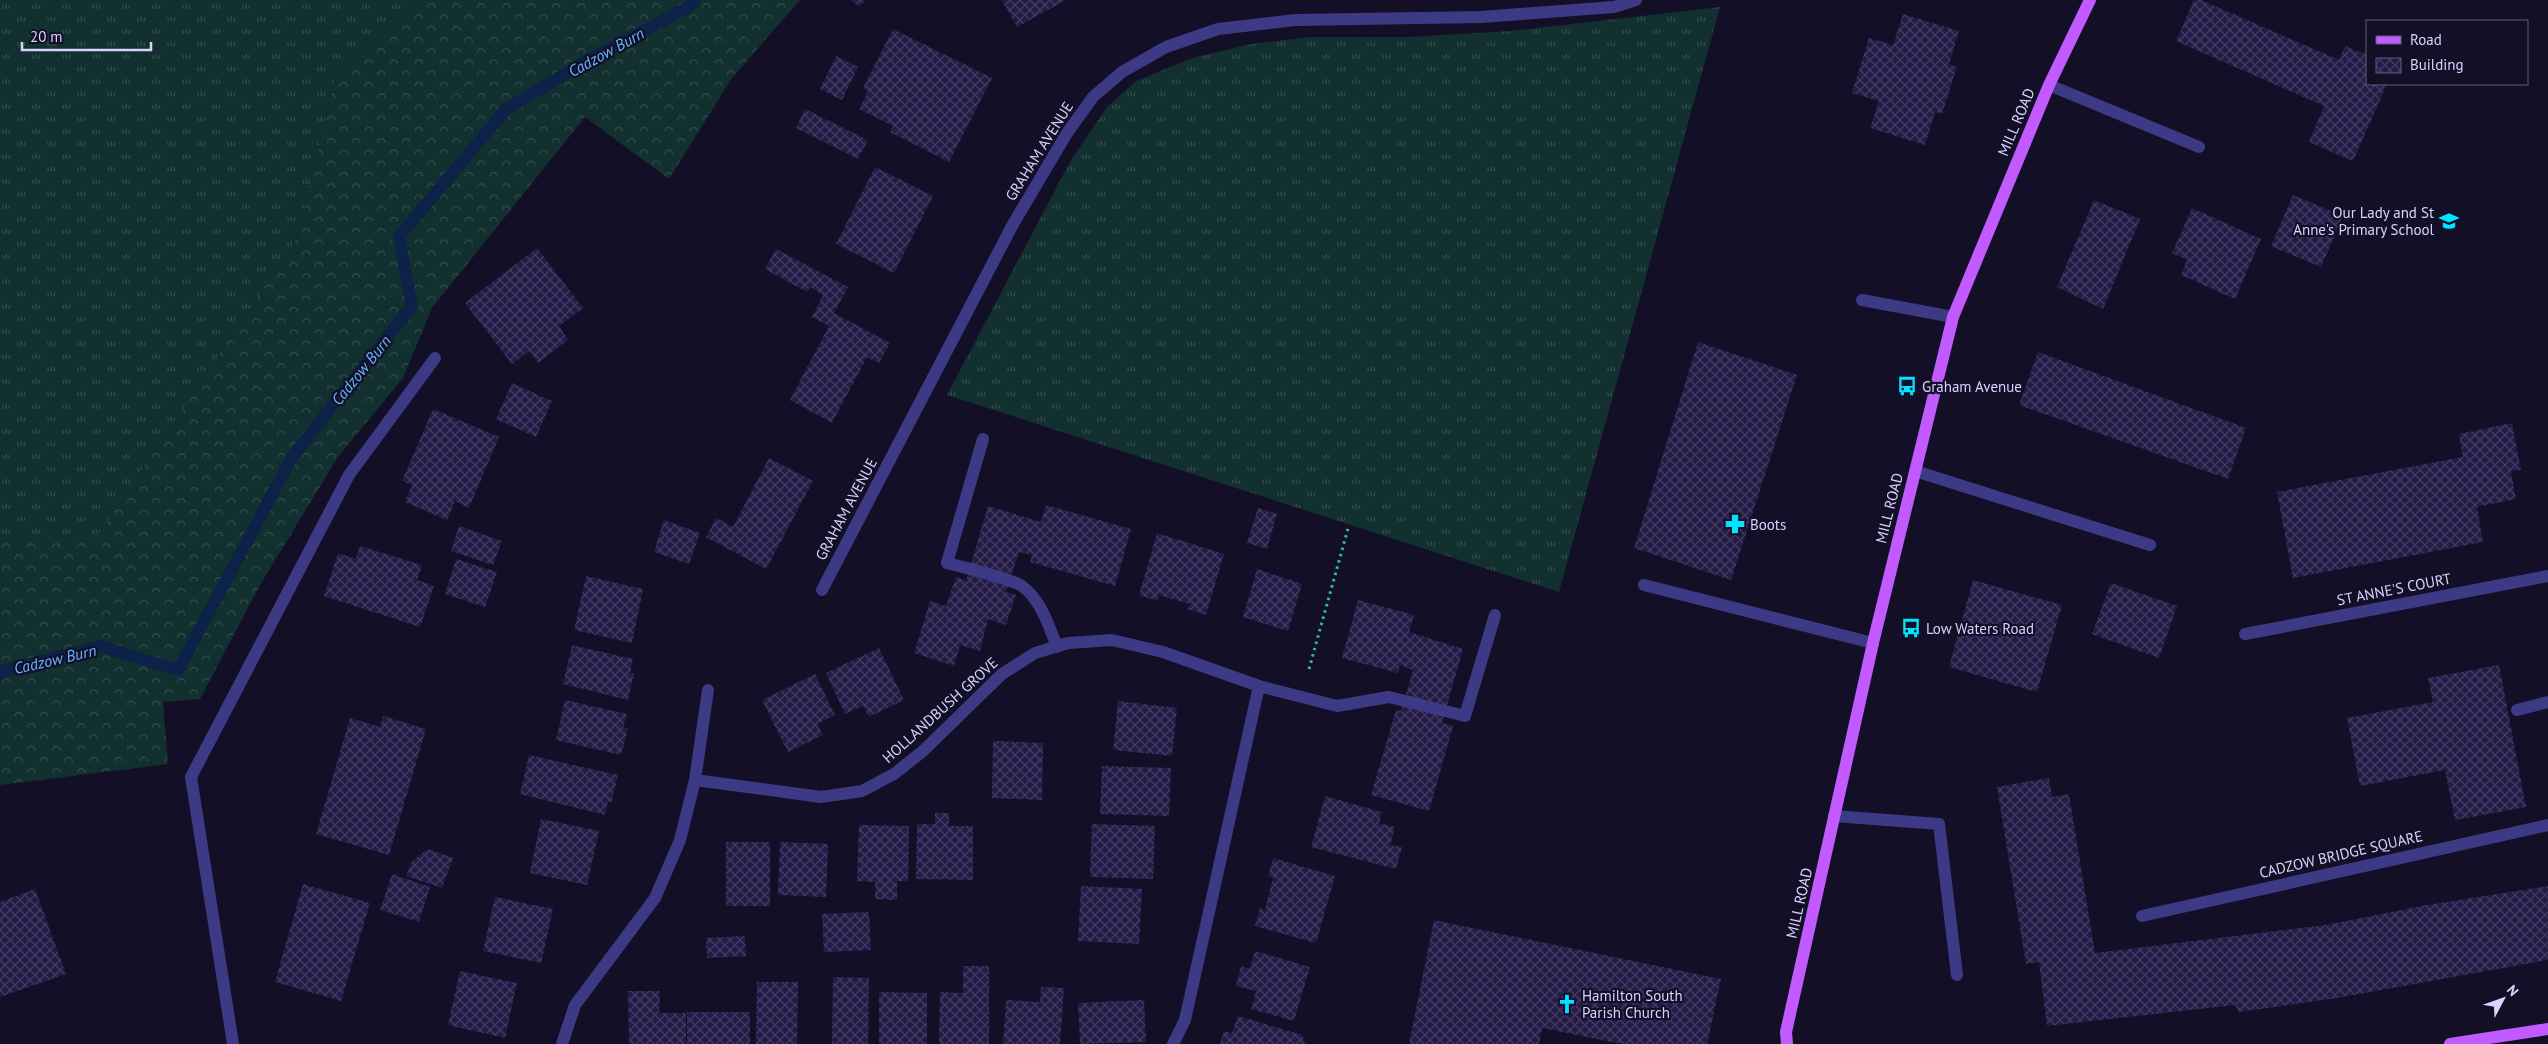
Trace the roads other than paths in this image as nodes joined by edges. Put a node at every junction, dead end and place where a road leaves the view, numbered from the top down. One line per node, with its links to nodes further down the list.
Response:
1 (1636, 0): 13 (street, GRAHAM AVENUE)
2 (2090, 0): 3 (main road, MILL ROAD)
3 (2049, 85): 4 (street); 6 (main road, MILL ROAD)
4 (2199, 147)
5 (1862, 300): 6 (street)
6 (1952, 317): 9 (main road, MILL ROAD)
7 (435, 358): 28 (street)
8 (983, 439): 17 (street)
9 (1915, 471): 10 (street); 16 (main road, MILL ROAD)
10 (2150, 546)
11 (2548, 576): 15 (street, ST ANNE'S COURT)
12 (1644, 585): 16 (street)
13 (822, 590)
14 (1495, 615): 18 (street, HOLLANDBUSH GROVE)
15 (2245, 634)
16 (1872, 643): 23 (main road, MILL ROAD)
17 (1057, 647): 18 (street, HOLLANDBUSH GROVE); 22 (street, HOLLANDBUSH GROVE)
18 (1259, 686): 30 (street)
19 (708, 690): 22 (street)
20 (2548, 702): 21 (street)
21 (2517, 710)
22 (695, 780): 29 (street)
23 (1834, 816): 26 (street); 31 (main road, MILL ROAD)
24 (2548, 825): 25 (street, CADZOW BRIDGE SQUARE)
25 (2142, 916)
26 (1957, 976)
27 (2548, 1029): 32 (main road)
28 (233, 1044)
29 (562, 1044)
30 (1173, 1044)
31 (1787, 1044)
32 (2450, 1044)

